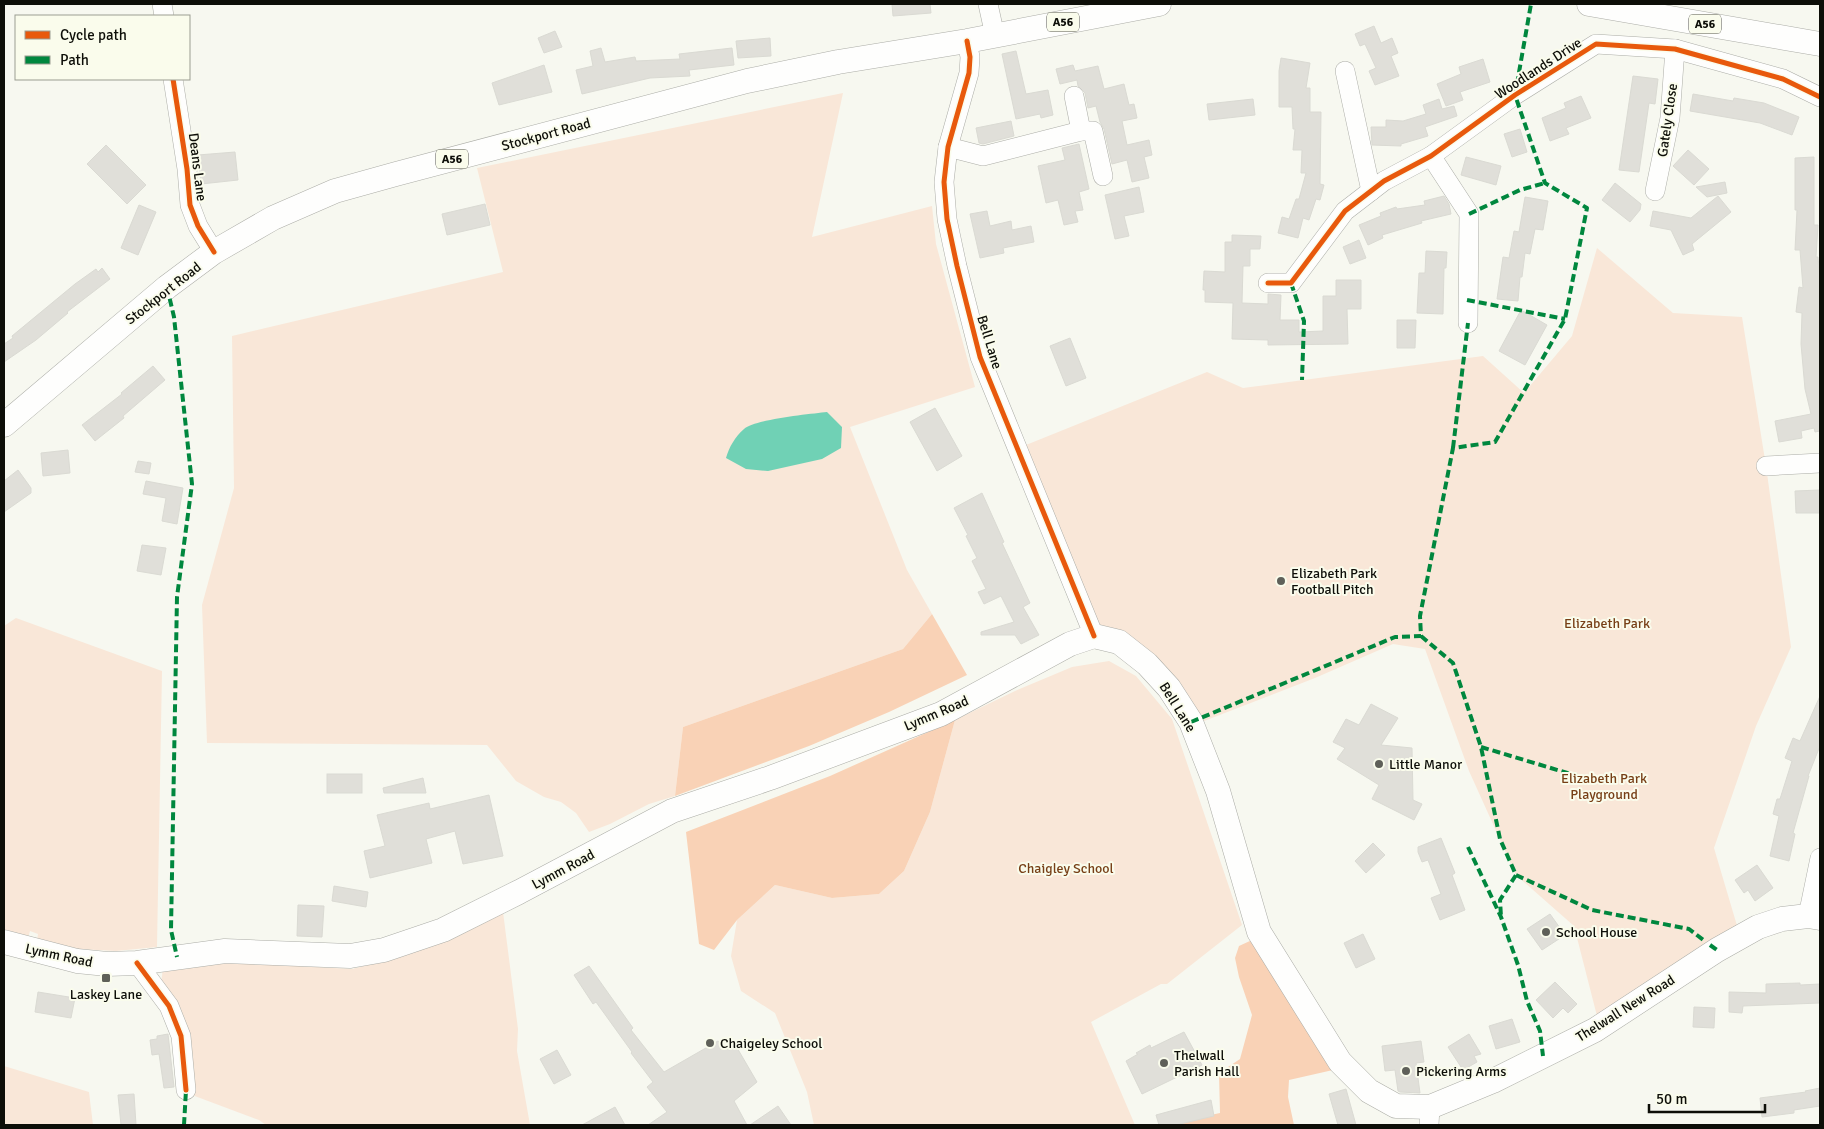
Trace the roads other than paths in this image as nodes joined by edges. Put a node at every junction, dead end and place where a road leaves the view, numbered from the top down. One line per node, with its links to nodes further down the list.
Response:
1 (988, 4): 4 (street)
2 (1159, 4): 4 (main road, Stockport Road / A56)
3 (1589, 4): 6 (main road, A56)
4 (995, 36): 5 (main road, Stockport Road / A56)
5 (967, 41): 13 (street, Bell Lane); 18 (main road, Stockport Road / A56)
6 (1820, 44)
7 (1675, 49): 11 (street, Woodlands Drive); 14 (street, Woodlands Drive); 17 (street, Gately Close)
8 (1345, 71): 16 (street)
9 (174, 80): 18 (street, Deans Lane)
10 (1074, 96): 12 (street)
11 (1820, 97)
12 (1080, 131): 13 (street); 15 (street)
13 (948, 147): 24 (street, Bell Lane)
14 (1432, 156): 16 (street, Woodlands Drive); 20 (street)
15 (1103, 176)
16 (1371, 191): 19 (street, Woodlands Drive)
17 (1655, 191)
18 (214, 252): 21 (main road, Stockport Road / A56)
19 (1268, 283)
20 (1468, 323)
21 (4, 425)
22 (1820, 463): 23 (street)
23 (1766, 466)
24 (1094, 636): 28 (main road, Lymm Road); 30 (main road, Bell Lane)
25 (1820, 858): 26 (street)
26 (1814, 917): 30 (main road, Thelwall New Road)
27 (4, 942): 28 (main road, Lymm Road)
28 (138, 963): 29 (street)
29 (186, 1090)
30 (1430, 1116)

